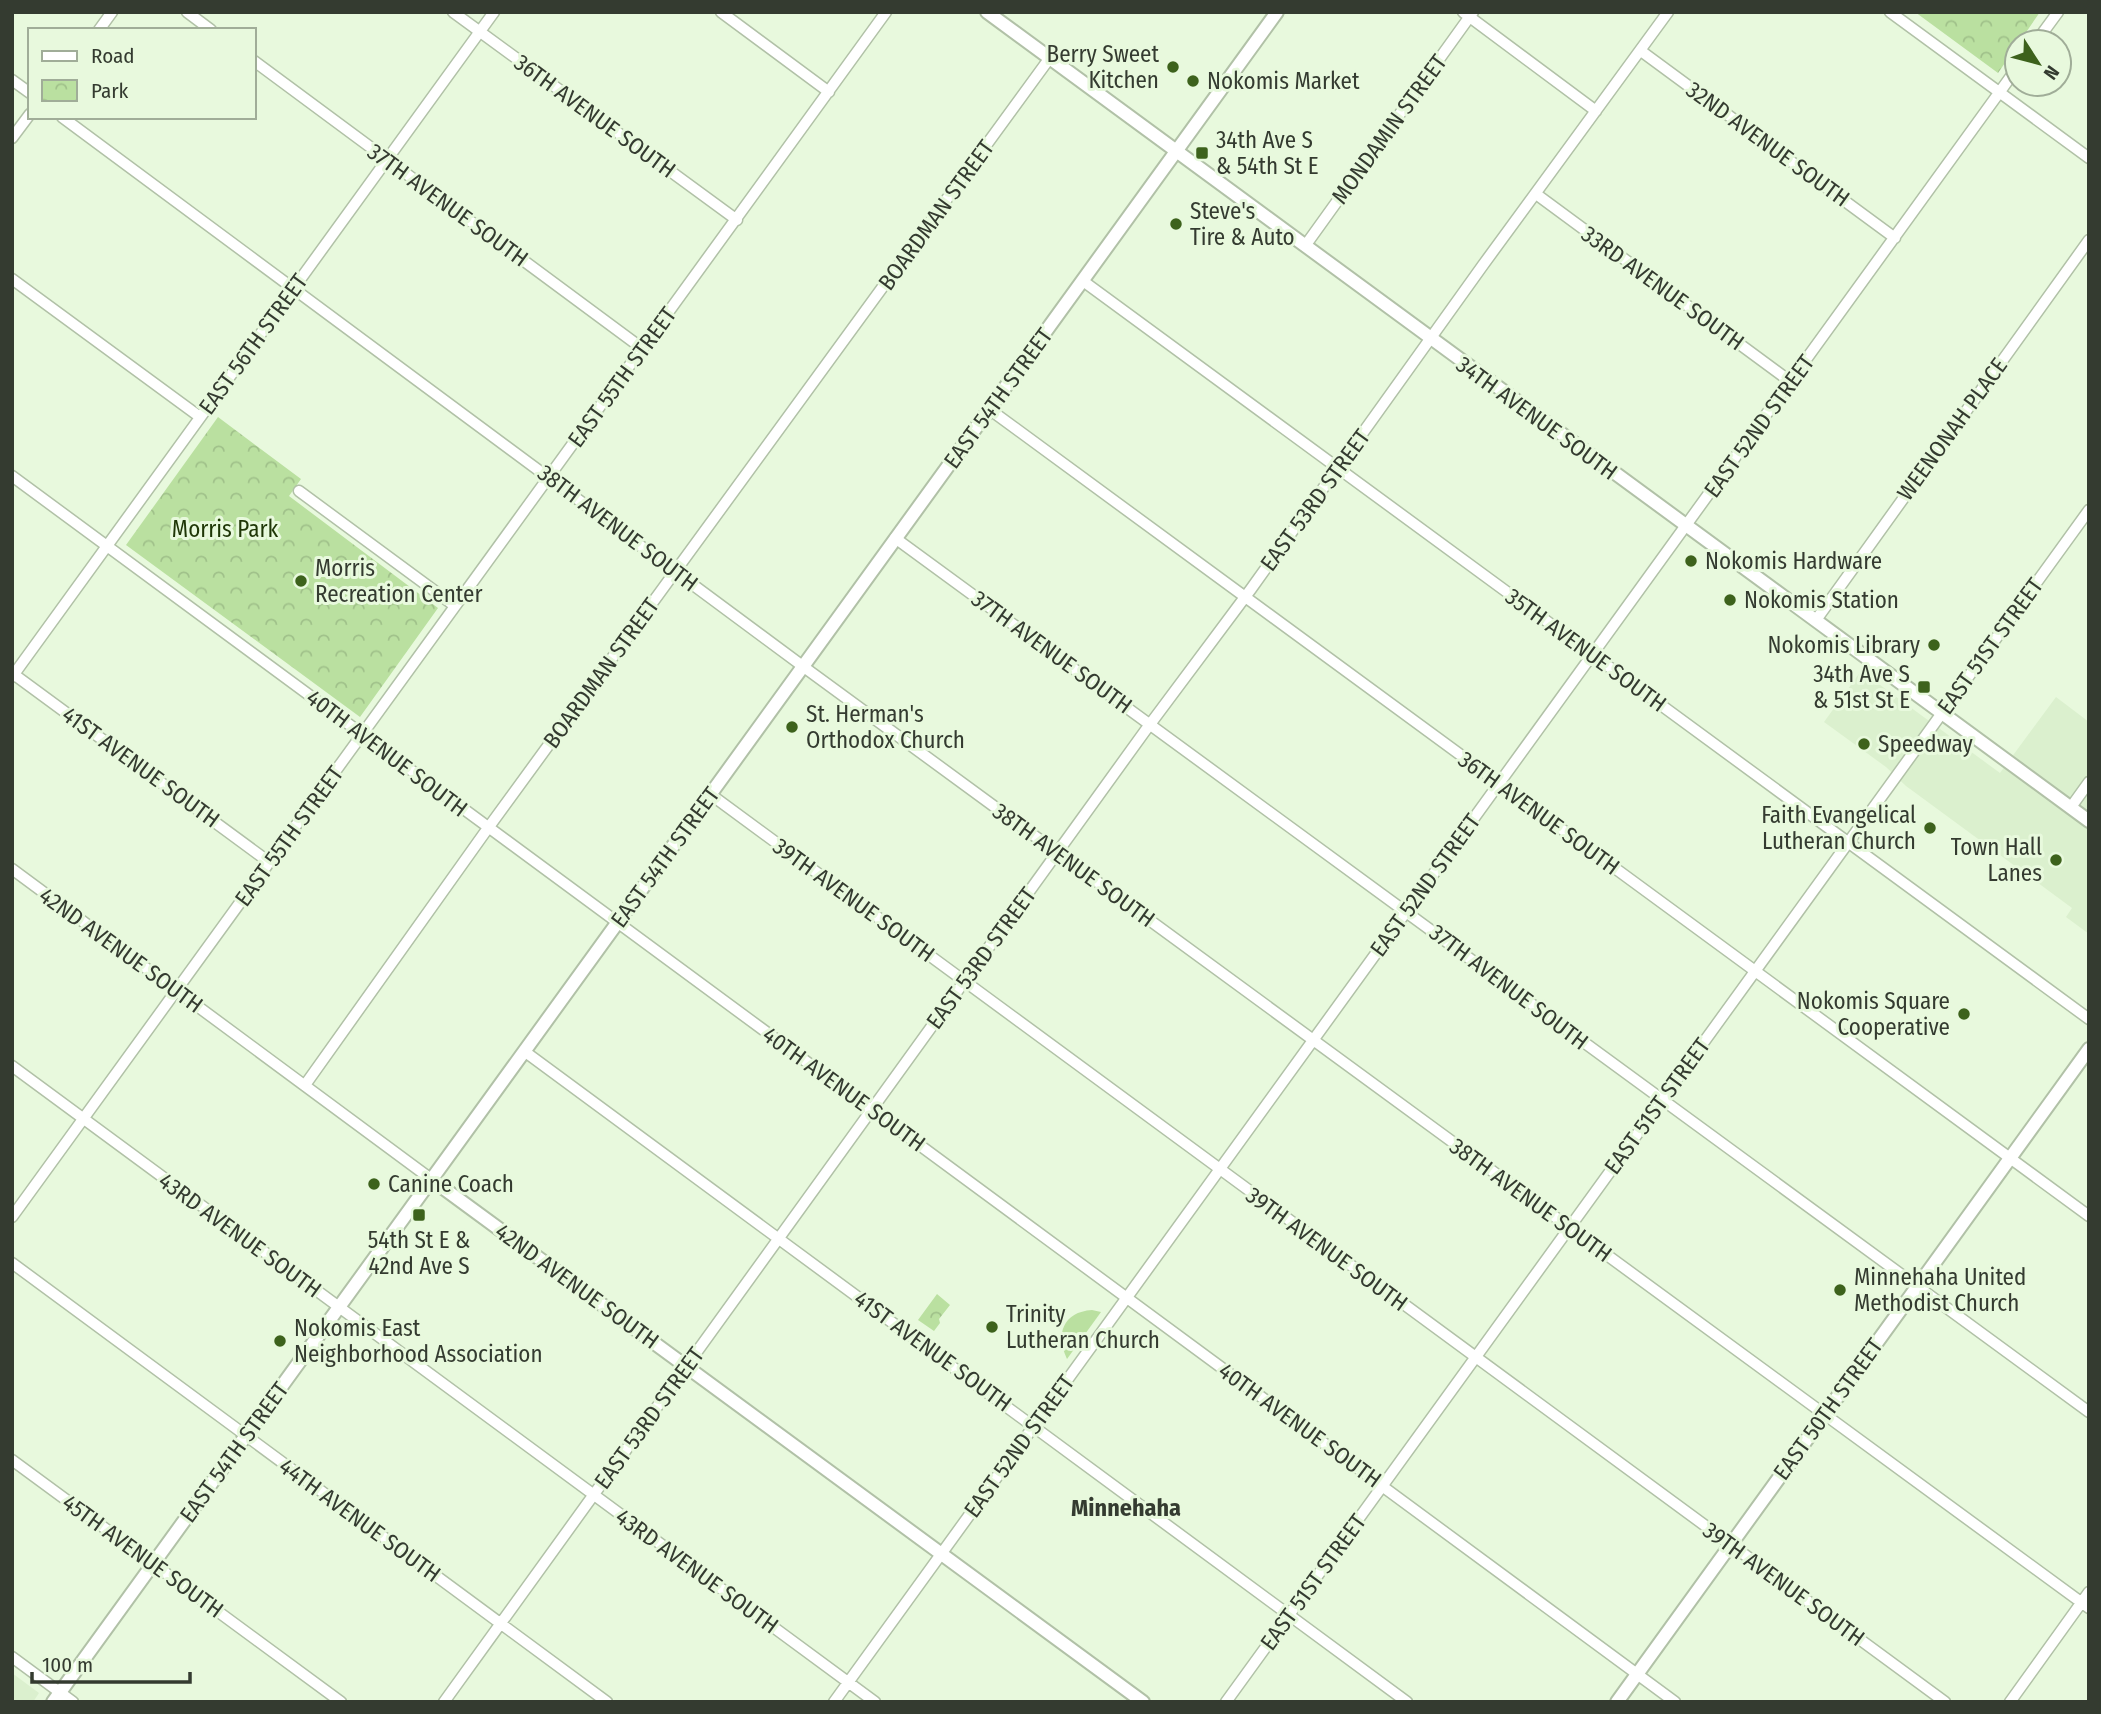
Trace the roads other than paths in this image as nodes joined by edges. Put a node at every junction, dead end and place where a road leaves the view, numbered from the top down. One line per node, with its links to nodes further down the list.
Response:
1 (112, 12): 13 (street)
2 (187, 12): 14 (street)
3 (453, 12): 16 (street, 36TH AVENUE SOUTH)
4 (494, 12): 16 (street, EAST 56TH STREET)
5 (720, 12): 23 (street)
6 (886, 12): 23 (street, EAST 55TH STREET)
7 (987, 12): 18 (street, 34TH AVENUE SOUTH)
8 (1278, 12): 29 (street, EAST 54TH STREET)
9 (1668, 12): 17 (street, EAST 53RD STREET)
10 (1890, 12): 24 (street)
11 (2058, 12): 15 (street)
12 (1469, 14): 25 (street); 36 (street, MONDAMIN STREET)
13 (100, 28)
14 (208, 28)
15 (2046, 28)
16 (479, 32): 31 (street, EAST 56TH STREET); 33 (street, 36TH AVENUE SOUTH)
17 (1641, 51): 25 (street, EAST 53RD STREET); 34 (street, 32ND AVENUE SOUTH)
18 (1049, 59): 29 (street, 34TH AVENUE SOUTH); 53 (street, BOARDMAN STREET)
19 (256, 62): 31 (street, 37TH AVENUE SOUTH)
20 (12, 80): 22 (street)
21 (2003, 87): 24 (street, EAST 52ND STREET)
22 (28, 92)
23 (829, 92): 33 (street, EAST 55TH STREET)
24 (1999, 93): 30 (street); 34 (street, EAST 52ND STREET)
25 (1596, 111): 32 (street, EAST 53RD STREET)
26 (28, 117): 28 (street)
27 (65, 119): 39 (street, 38TH AVENUE SOUTH)
28 (12, 138)
29 (1177, 152): 36 (street, 34TH AVENUE SOUTH); 38 (street, EAST 54TH STREET)
30 (2089, 158)
31 (386, 160): 39 (street, EAST 56TH STREET); 41 (street, 37TH AVENUE SOUTH)
32 (1536, 194): 40 (street, EAST 53RD STREET); 42 (street, 33RD AVENUE SOUTH)
33 (737, 220): 41 (street, EAST 55TH STREET)
34 (1895, 238): 42 (street, EAST 52ND STREET)
35 (2089, 240): 56 (street, WEENONAH PLACE)
36 (1305, 246): 40 (street, 34TH AVENUE SOUTH)
37 (12, 279): 44 (street)
38 (1083, 281): 43 (street, EAST 54TH STREET); 45 (street, 35TH AVENUE SOUTH)
39 (292, 289): 44 (street, EAST 56TH STREET); 47 (street, 38TH AVENUE SOUTH)
40 (1430, 339): 45 (street, EAST 53RD STREET); 50 (street, 34TH AVENUE SOUTH)
41 (643, 349): 47 (street, EAST 55TH STREET)
42 (1791, 382): 50 (street, EAST 52ND STREET)
43 (989, 410): 51 (street, EAST 54TH STREET); 54 (street, 36TH AVENUE SOUTH)
44 (200, 417): 52 (street, EAST 56TH STREET)
45 (1338, 468): 54 (street, EAST 53RD STREET); 57 (street, 35TH AVENUE SOUTH)
46 (12, 476): 52 (street, 40TH AVENUE SOUTH)
47 (549, 477): 53 (street, 38TH AVENUE SOUTH); 55 (street, EAST 55TH STREET)
48 (299, 491): 55 (street)
49 (2089, 510): 60 (street, EAST 51ST STREET)
50 (1685, 527): 56 (street, 34TH AVENUE SOUTH); 57 (street, EAST 52ND STREET)
51 (895, 538): 58 (street, EAST 54TH STREET); 61 (street, 37TH AVENUE SOUTH)
52 (107, 545): 59 (street, EAST 56TH STREET); 62 (street, 40TH AVENUE SOUTH)
53 (675, 571): 58 (street, 38TH AVENUE SOUTH); 68 (street, BOARDMAN STREET)
54 (1244, 597): 61 (street, EAST 53RD STREET); 64 (street, 36TH AVENUE SOUTH)
55 (455, 606): 62 (street, EAST 55TH STREET)
56 (1816, 620): 60 (street, 34TH AVENUE SOUTH)
57 (1592, 654): 64 (street, EAST 52ND STREET); 69 (street, 35TH AVENUE SOUTH)
58 (803, 666): 65 (street, EAST 54TH STREET); 70 (street, 38TH AVENUE SOUTH)
59 (13, 675): 71 (street, 41ST AVENUE SOUTH)
60 (1941, 714): 66 (street, 34TH AVENUE SOUTH); 69 (street, EAST 51ST STREET)
61 (1150, 724): 70 (street, EAST 53RD STREET); 73 (street, 37TH AVENUE SOUTH)
62 (362, 735): 68 (street, 40TH AVENUE SOUTH); 71 (street, EAST 55TH STREET)
63 (2089, 782): 66 (street)
64 (1499, 783): 73 (street, EAST 52ND STREET); 75 (street, 36TH AVENUE SOUTH)
65 (710, 794): 74 (street, EAST 54TH STREET); 76 (street, 39TH AVENUE SOUTH)
66 (2071, 807): 67 (street, 34TH AVENUE SOUTH)
67 (2089, 821)
68 (489, 828): 74 (street, 40TH AVENUE SOUTH); 83 (street, BOARDMAN STREET)
69 (1847, 843): 75 (street, EAST 51ST STREET); 78 (street, 35TH AVENUE SOUTH)
70 (1057, 852): 76 (street, EAST 53RD STREET); 79 (street, 38TH AVENUE SOUTH)
71 (269, 862): 77 (street, EAST 55TH STREET)
72 (12, 869): 77 (street, 42ND AVENUE SOUTH)
73 (1406, 911): 79 (street, EAST 52ND STREET); 84 (street, 37TH AVENUE SOUTH)
74 (617, 922): 81 (street, EAST 54TH STREET); 85 (street, 40TH AVENUE SOUTH)
75 (1755, 971): 84 (street, EAST 51ST STREET); 87 (street, 36TH AVENUE SOUTH)
76 (965, 981): 85 (street, EAST 53RD STREET); 88 (street, 39TH AVENUE SOUTH)
77 (176, 991): 83 (street, 42ND AVENUE SOUTH); 86 (street, EAST 55TH STREET)
78 (2089, 1019)
79 (1312, 1040): 88 (street, EAST 52ND STREET); 92 (street, 38TH AVENUE SOUTH)
80 (2089, 1049): 87 (street, EAST 50TH STREET)
81 (524, 1051): 89 (street, EAST 54TH STREET); 93 (street, 41ST AVENUE SOUTH)
82 (12, 1066): 86 (street, 43RD AVENUE SOUTH)
83 (305, 1085): 89 (street, 42ND AVENUE SOUTH)
84 (1661, 1100): 92 (street, EAST 51ST STREET); 95 (street, 37TH AVENUE SOUTH)
85 (872, 1109): 93 (street, EAST 53RD STREET); 96 (street, 40TH AVENUE SOUTH)
86 (83, 1119): 91 (street, EAST 55TH STREET); 97 (street, 43RD AVENUE SOUTH)
87 (2010, 1158): 90 (street, 36TH AVENUE SOUTH); 95 (street, EAST 50TH STREET)
88 (1220, 1168): 96 (street, EAST 52ND STREET); 98 (street, 39TH AVENUE SOUTH)
89 (431, 1179): 97 (street, EAST 54TH STREET); 99 (street, 42ND AVENUE SOUTH)
90 (2089, 1216)
91 (12, 1217)
92 (1569, 1228): 98 (street, EAST 51ST STREET); 101 (street, 38TH AVENUE SOUTH)
93 (779, 1238): 99 (street, EAST 53RD STREET); 102 (street, 41ST AVENUE SOUTH)
94 (12, 1263): 103 (street, 44TH AVENUE SOUTH)
95 (1917, 1286): 100 (street, 37TH AVENUE SOUTH); 101 (street, EAST 50TH STREET)
96 (1127, 1297): 102 (street, EAST 52ND STREET); 105 (street, 40TH AVENUE SOUTH)
97 (339, 1307): 103 (street, EAST 54TH STREET); 106 (street, 43RD AVENUE SOUTH)
98 (1475, 1358): 105 (street, EAST 51ST STREET); 107 (street, 39TH AVENUE SOUTH)
99 (686, 1367): 106 (street, EAST 53RD STREET); 108 (street, 42ND AVENUE SOUTH)
100 (2089, 1412)
101 (1824, 1415): 107 (street, EAST 50TH STREET); 111 (street, 38TH AVENUE SOUTH)
102 (1034, 1425): 108 (street, EAST 52ND STREET); 112 (street, 41ST AVENUE SOUTH)
103 (246, 1435): 109 (street, EAST 54TH STREET); 113 (street, 44TH AVENUE SOUTH)
104 (12, 1460): 109 (street, 45TH AVENUE SOUTH)
105 (1382, 1485): 112 (street, EAST 51ST STREET); 115 (street, 40TH AVENUE SOUTH)
106 (593, 1495): 113 (street, EAST 53RD STREET); 116 (street, 43RD AVENUE SOUTH)
107 (1730, 1545): 115 (street, EAST 50TH STREET); 118 (street, 39TH AVENUE SOUTH)
108 (941, 1555): 116 (street, EAST 52ND STREET); 125 (street, 42ND AVENUE SOUTH)
109 (153, 1564): 117 (street, EAST 54TH STREET); 120 (street, 45TH AVENUE SOUTH)
110 (2089, 1592): 111 (street)
111 (2085, 1605): 131 (street)
112 (1290, 1614): 126 (street, EAST 51ST STREET); 127 (street, 41ST AVENUE SOUTH)
113 (500, 1623): 121 (street, EAST 53RD STREET); 122 (street, 44TH AVENUE SOUTH)
114 (12, 1657): 117 (street)
115 (1637, 1673): 128 (street, EAST 50TH STREET); 129 (street, 40TH AVENUE SOUTH)
116 (848, 1682): 123 (street, EAST 52ND STREET); 124 (street, 43RD AVENUE SOUTH)
117 (56, 1697): 119 (street)
118 (1936, 1698): 130 (street, 39TH AVENUE SOUTH)
119 (73, 1702)
120 (341, 1702)
121 (444, 1702)
122 (607, 1702)
123 (834, 1702)
124 (874, 1702)
125 (1143, 1702)
126 (1226, 1702)
127 (1407, 1702)
128 (1617, 1702)
129 (1675, 1702)
130 (1945, 1702)
131 (2010, 1702)

